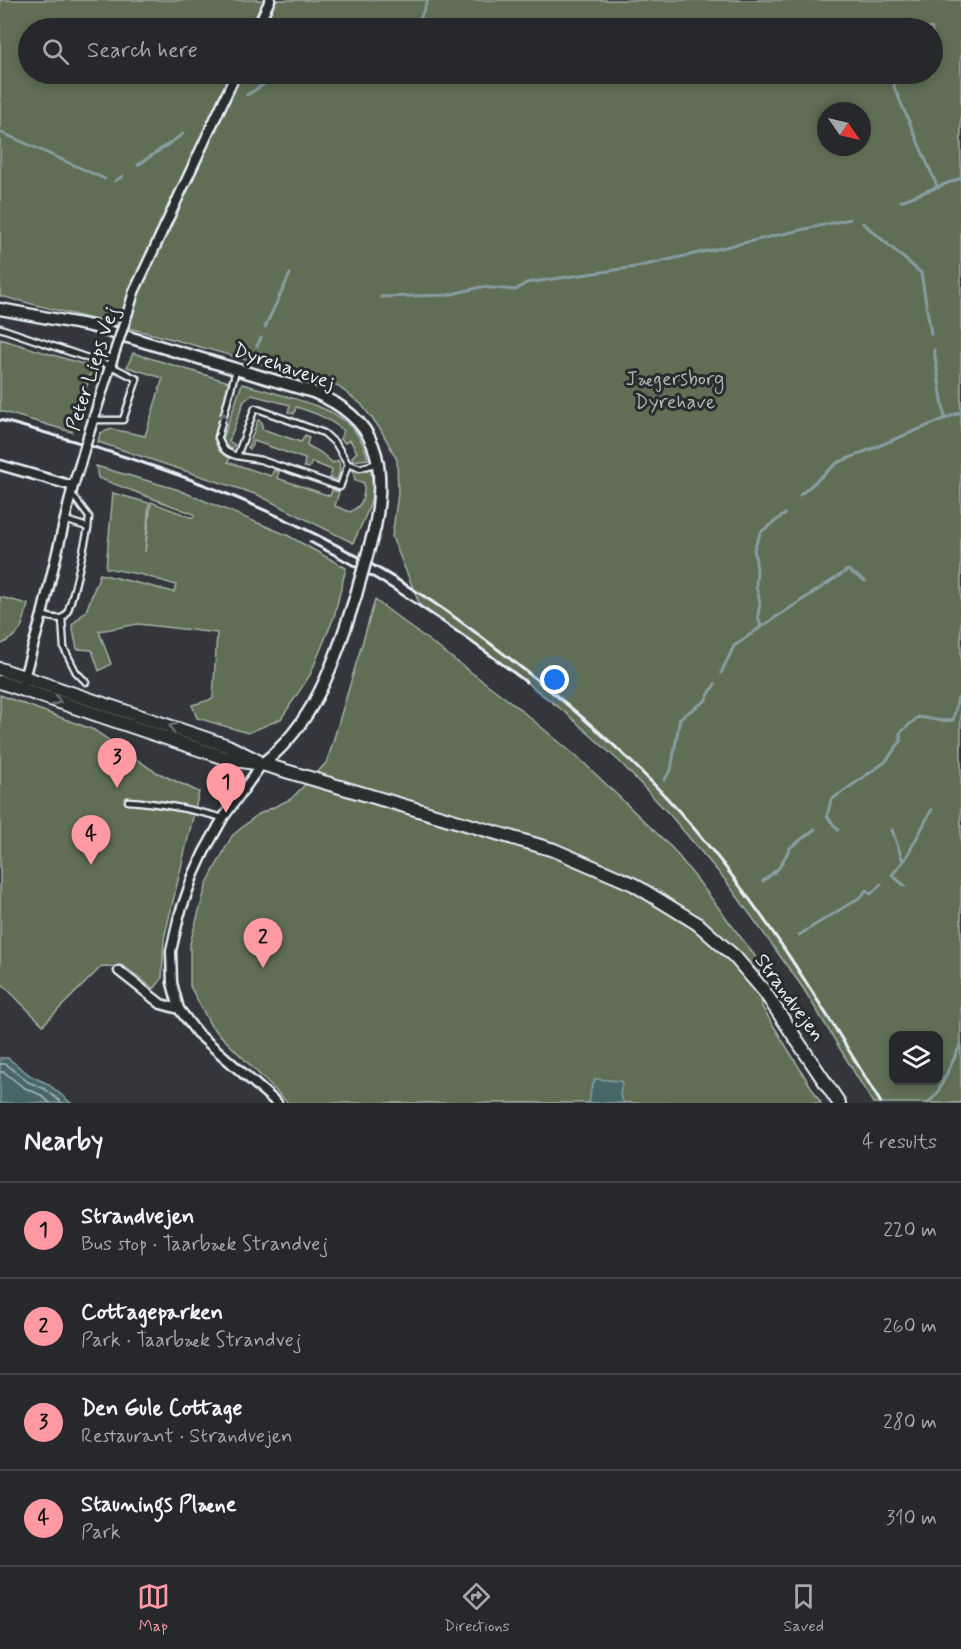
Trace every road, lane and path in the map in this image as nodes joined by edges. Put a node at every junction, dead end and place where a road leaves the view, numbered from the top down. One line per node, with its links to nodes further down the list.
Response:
1 (270, 0): 2 (street)
2 (262, 18)
3 (231, 84): 6 (street, Peter Lieps Vej, bridge)
4 (0, 309): 7 (street, Dyrehavevej)
5 (0, 328): 6 (lane)
6 (112, 361): 8 (street, Peter Lieps Vej); 8 (lane)
7 (237, 369): 9 (lane, one-way to 7); 10 (street, Dyrehavevej)
8 (93, 420): 13 (street, Peter Lieps Vej, bridge)
9 (237, 456): 11 (lane); 11 (lane)
10 (379, 463): 11 (lane); 22 (street, Dyrehavevej, bridge)
11 (348, 464)
12 (0, 465): 13 (street)
13 (72, 489): 14 (street, Peter Lieps Vej); 15 (lane)
14 (65, 520): 15 (lane); 16 (street, Peter Lieps Vej)
15 (88, 529): 17 (lane)
16 (42, 615): 17 (lane); 21 (street, Peter Lieps Vej)
17 (62, 618): 20 (lane)
18 (0, 669): 21 (main road, Strandvejen)
19 (0, 682): 21 (main road, Strandvejen)
20 (86, 682)
21 (23, 683): 22 (main road, Strandvejen)
22 (262, 764): 24 (street); 27 (main road, Strandvejen)
23 (128, 801): 24 (lane)
24 (223, 818): 26 (street)
25 (120, 972): 26 (street)
26 (179, 1009): 28 (street)
27 (837, 1102)
28 (277, 1103)

